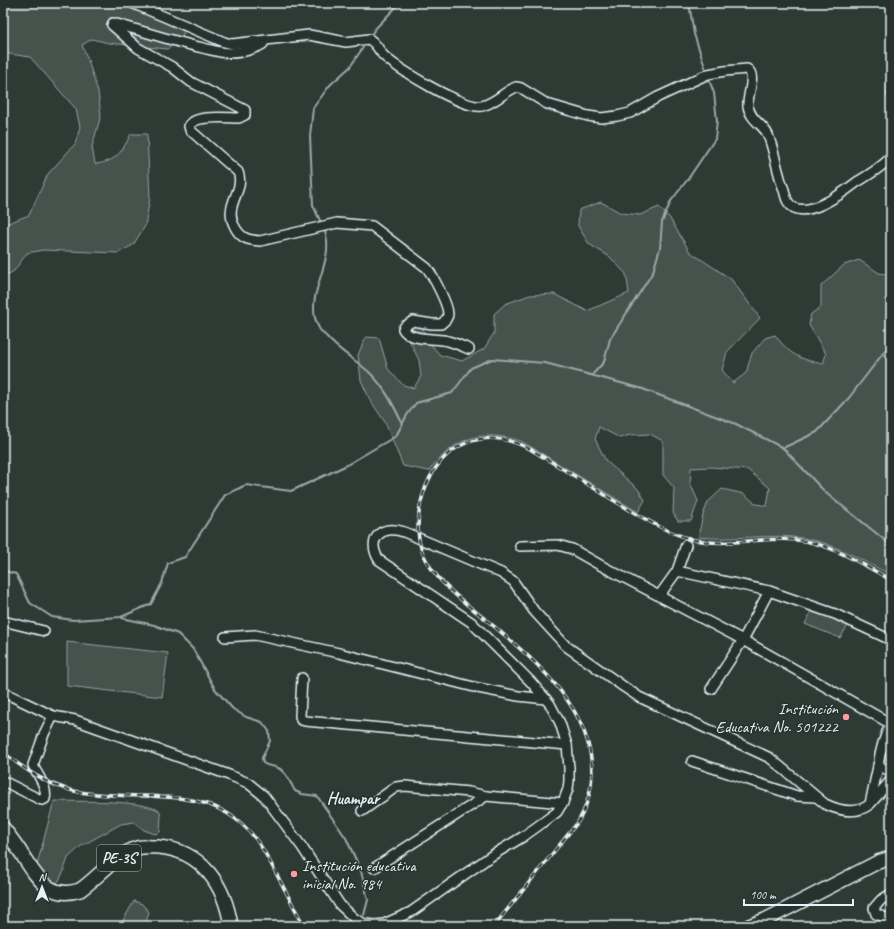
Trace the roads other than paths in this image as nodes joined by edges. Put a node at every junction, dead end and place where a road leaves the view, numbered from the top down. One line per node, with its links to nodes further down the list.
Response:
1 (132, 3): 2 (street)
2 (270, 40): 3 (street); 4 (street)
3 (891, 157)
4 (469, 349)
5 (686, 544): 7 (street)
6 (520, 546): 9 (street)
7 (677, 571): 8 (street); 9 (street)
8 (769, 591): 13 (street); 14 (street)
9 (659, 596): 13 (street)
10 (3, 621): 11 (street)
11 (44, 631)
12 (225, 637): 18 (street)
13 (743, 640): 16 (street); 20 (street)
14 (891, 640)
15 (302, 678): 21 (street)
16 (711, 689)
17 (3, 692): 19 (street)
18 (546, 699): 21 (street); 28 (street)
19 (53, 716): 26 (street); 29 (street)
20 (891, 723): 23 (street)
21 (567, 745): 29 (street)
22 (692, 761): 28 (street)
23 (878, 766): 24 (street); 30 (street)
24 (891, 772)
25 (891, 780): 30 (street)
26 (3, 781)
27 (486, 796): 29 (street); 31 (street); 34 (street)
28 (815, 797): 30 (street)
29 (563, 803)
30 (870, 804)
31 (362, 811)
32 (3, 828): 38 (highway, PE-3S)
33 (891, 858): 37 (highway)
34 (374, 868)
35 (891, 894): 36 (street)
36 (888, 922)
37 (766, 923): 39 (highway)
38 (231, 926)
39 (749, 926)

